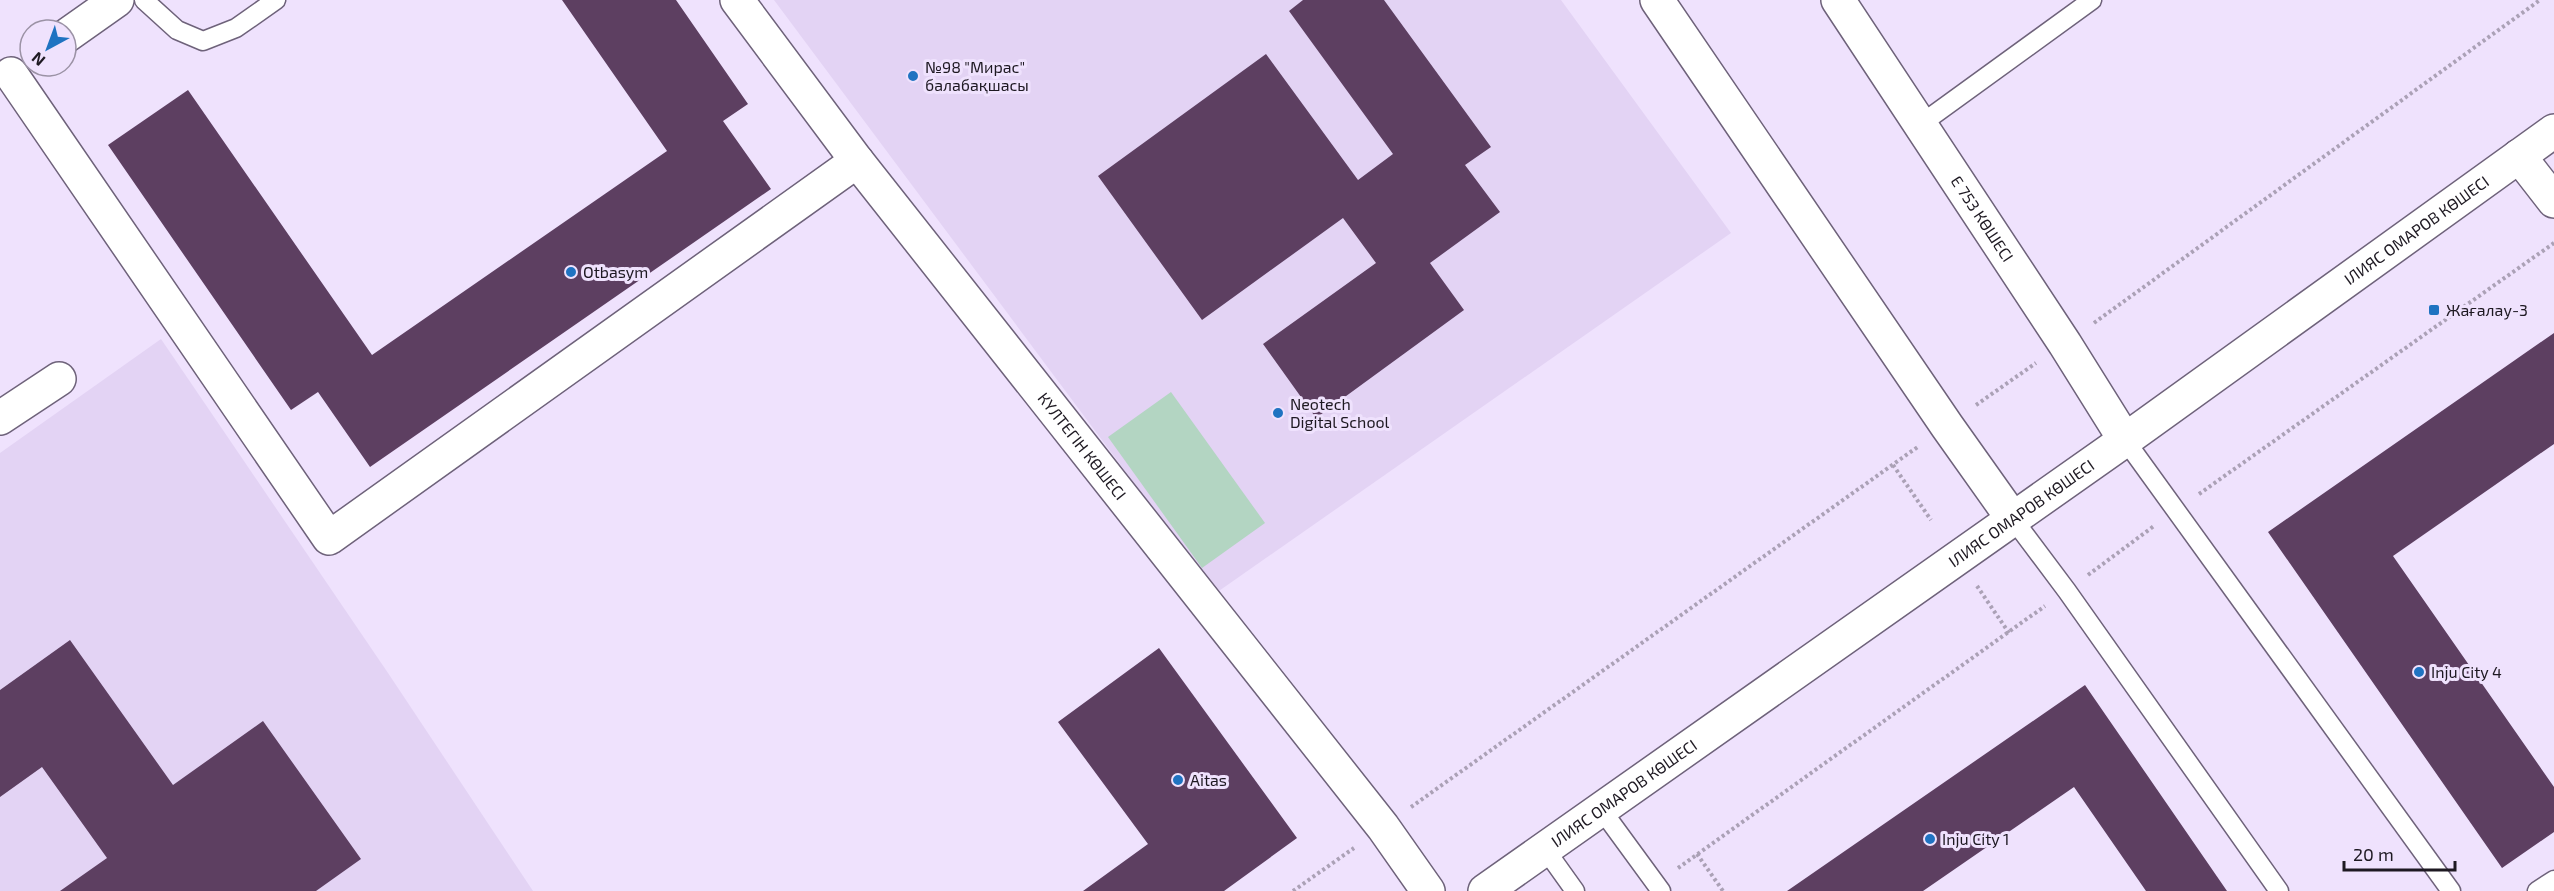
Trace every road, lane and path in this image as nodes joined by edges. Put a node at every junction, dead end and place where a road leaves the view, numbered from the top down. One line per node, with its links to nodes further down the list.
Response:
1 (117, 0): 8 (street)
2 (144, 0): 3 (lane)
3 (276, 0)
4 (737, 0): 13 (street, КҮЛТЕГІН КӨШЕСІ)
5 (1658, 0): 21 (street)
6 (1838, 0): 10 (street, Е 753 КӨШЕСІ)
7 (2092, 0): 10 (lane)
8 (78, 28)
9 (14, 72): 13 (street)
10 (1921, 124): 18 (street, Е 753 КӨШЕСІ)
11 (2554, 130): 12 (street, ІЛИЯС ОМАРОВ КӨШЕСІ)
12 (2519, 156): 14 (street); 18 (street, ІЛИЯС ОМАРОВ КӨШЕСІ)
13 (857, 161): 31 (street, КҮЛТЕГІН КӨШЕСІ)
14 (2554, 201)
15 (2554, 243): 20 (path)
16 (58, 379): 17 (street)
17 (0, 418)
18 (2125, 440): 20 (lane); 21 (street, ІЛИЯС ОМАРОВ КӨШЕСІ)
19 (1893, 465): 22 (path)
20 (2176, 510): 24 (path); 36 (lane)
21 (2013, 519): 24 (lane); 26 (street, ІЛИЯС ОМАРОВ КӨШЕСІ)
22 (1931, 520)
23 (1972, 579): 25 (path)
24 (2067, 591): 25 (path); 35 (lane)
25 (2009, 633): 28 (path)
26 (1601, 809): 27 (street, ІЛИЯС ОМАРОВ КӨШЕСІ); 30 (lane)
27 (1545, 849): 32 (street, ІЛИЯС ОМАРОВ КӨШЕСІ); 33 (lane)
28 (1697, 854): 30 (path); 34 (path)
29 (2554, 880): 37 (lane)
30 (1658, 887)
31 (1428, 891)
32 (1485, 891)
33 (1575, 891)
34 (1723, 891)
35 (2279, 891)
36 (2451, 891)
37 (2537, 891)

